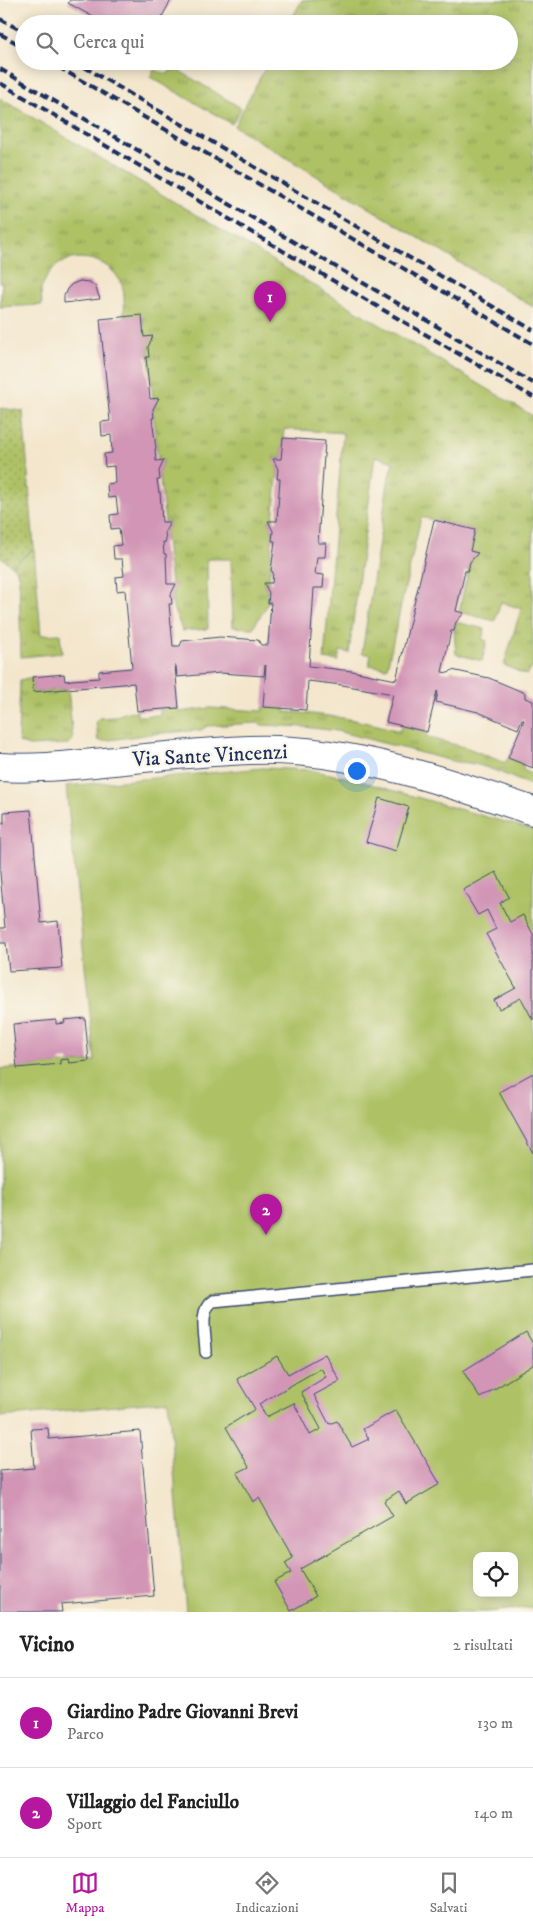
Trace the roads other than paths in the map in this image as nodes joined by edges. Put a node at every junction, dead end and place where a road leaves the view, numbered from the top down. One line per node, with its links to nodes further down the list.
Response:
1 (0, 767): 2 (street, Via Sante Vincenzi)
2 (533, 811)
3 (533, 1270): 4 (lane)
4 (206, 1352)

